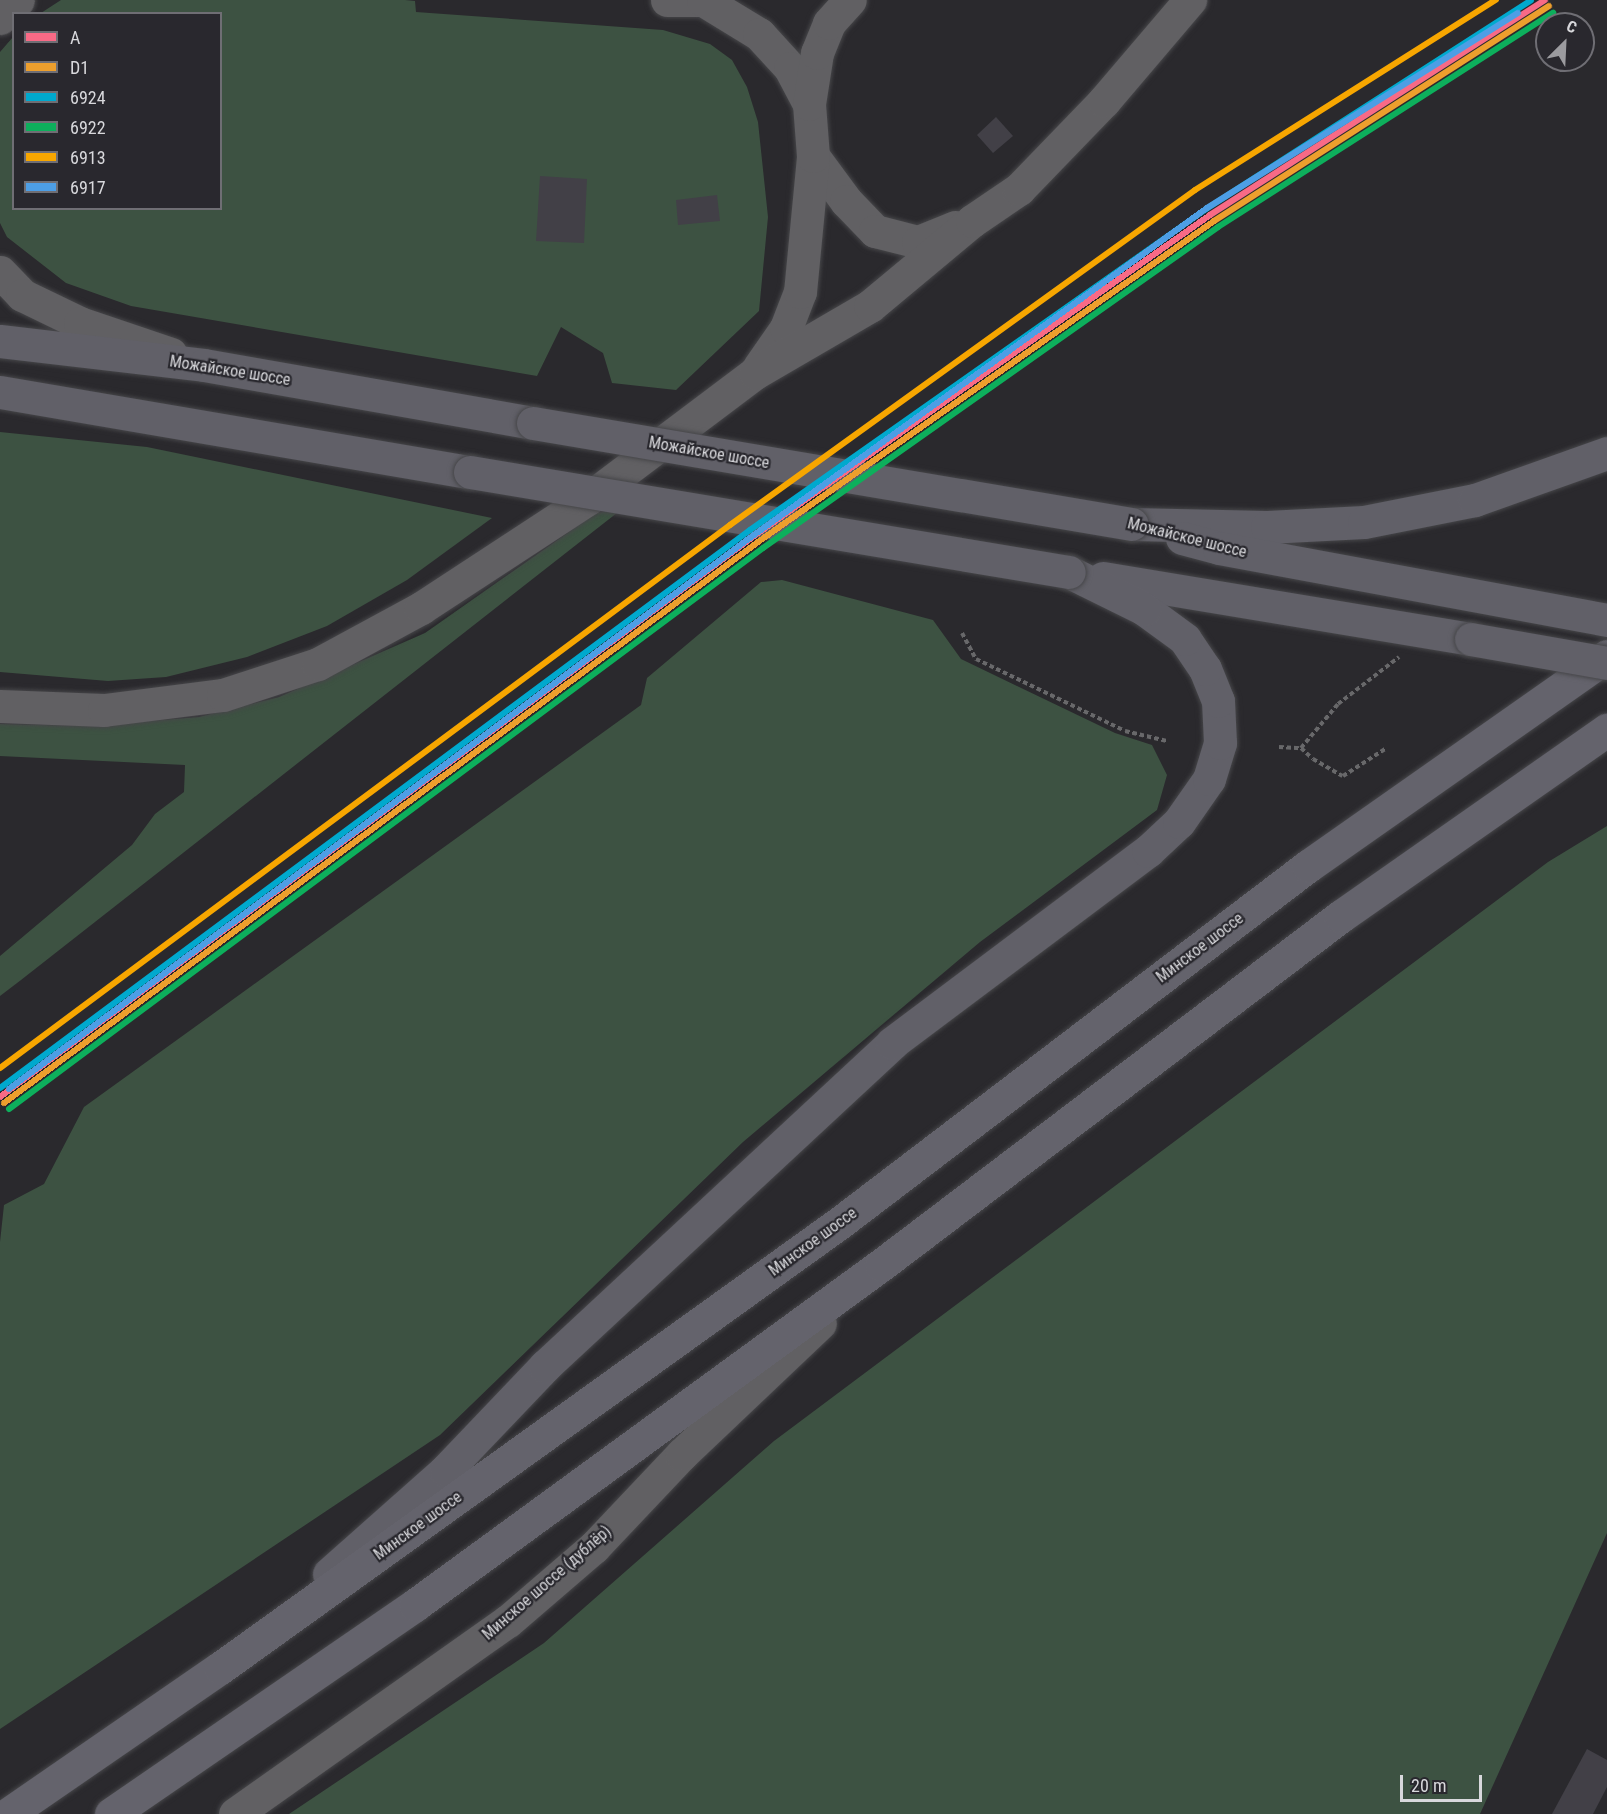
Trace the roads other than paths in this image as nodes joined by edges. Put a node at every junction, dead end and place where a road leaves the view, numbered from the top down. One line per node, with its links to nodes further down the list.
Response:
1 (18, 0): 6 (street)
2 (667, 0): 3 (street)
3 (703, 0): 7 (street)
4 (850, 0): 7 (street)
5 (1183, 5): 9 (street)
6 (0, 18)
7 (809, 104): 8 (street)
8 (813, 156): 9 (street); 13 (street)
9 (972, 221): 13 (street)
10 (0, 272): 12 (street)
11 (0, 341): 12 (main road, Можайское шоссе)
12 (204, 365): 16 (main road, Можайское шоссе, bridge)
13 (755, 374): 21 (street)
14 (0, 392): 17 (main road, bridge)
15 (1607, 453): 16 (main road)
16 (1132, 524): 18 (main road, Можайское шоссе)
17 (1069, 572): 20 (main road, bridge); 24 (main road)
18 (1607, 620)
19 (1607, 656): 24 (highway, Минское шоссе)
20 (1607, 663)
21 (0, 706)
22 (1607, 730): 23 (highway)
23 (881, 1265): 26 (highway); 27 (street, Минское шоссе (дублёр))
24 (220, 1668): 25 (highway, Минское шоссе)
25 (8, 1814)
26 (111, 1814)
27 (235, 1814)

